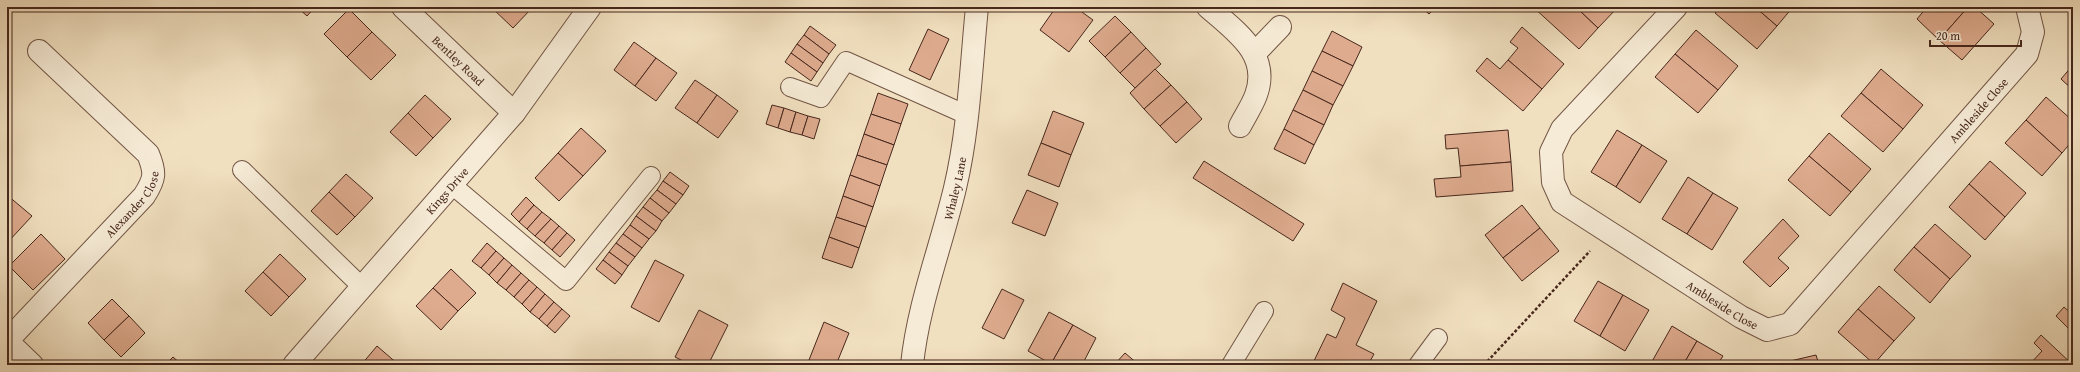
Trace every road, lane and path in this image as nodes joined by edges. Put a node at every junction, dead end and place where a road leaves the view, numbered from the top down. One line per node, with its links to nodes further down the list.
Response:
1 (403, 7): 11 (street, Bentley Road)
2 (590, 7): 11 (street, Kings Drive)
3 (977, 7): 12 (street, Whaley Lane)
4 (1208, 7): 9 (street)
5 (1676, 7): 17 (street, Ambleside Close)
6 (2027, 7): 17 (street, Ambleside Close)
7 (1280, 27): 9 (street)
8 (39, 50): 21 (street, Alexander Close)
9 (1255, 53): 13 (street)
10 (790, 87): 12 (lane)
11 (514, 113): 16 (street, Kings Drive)
12 (967, 115): 24 (street, Whaley Lane)
13 (1240, 126)
14 (242, 170): 18 (lane)
15 (652, 176): 16 (lane)
16 (452, 184): 18 (street, Kings Drive)
17 (1608, 232): 27 (path)
18 (362, 287): 23 (street, Kings Drive)
19 (1264, 311): 25 (lane)
20 (1438, 338): 26 (lane)
21 (7, 341): 22 (street)
22 (32, 365)
23 (294, 365)
24 (912, 365)
25 (1232, 365)
26 (1418, 365)
27 (1484, 365)

